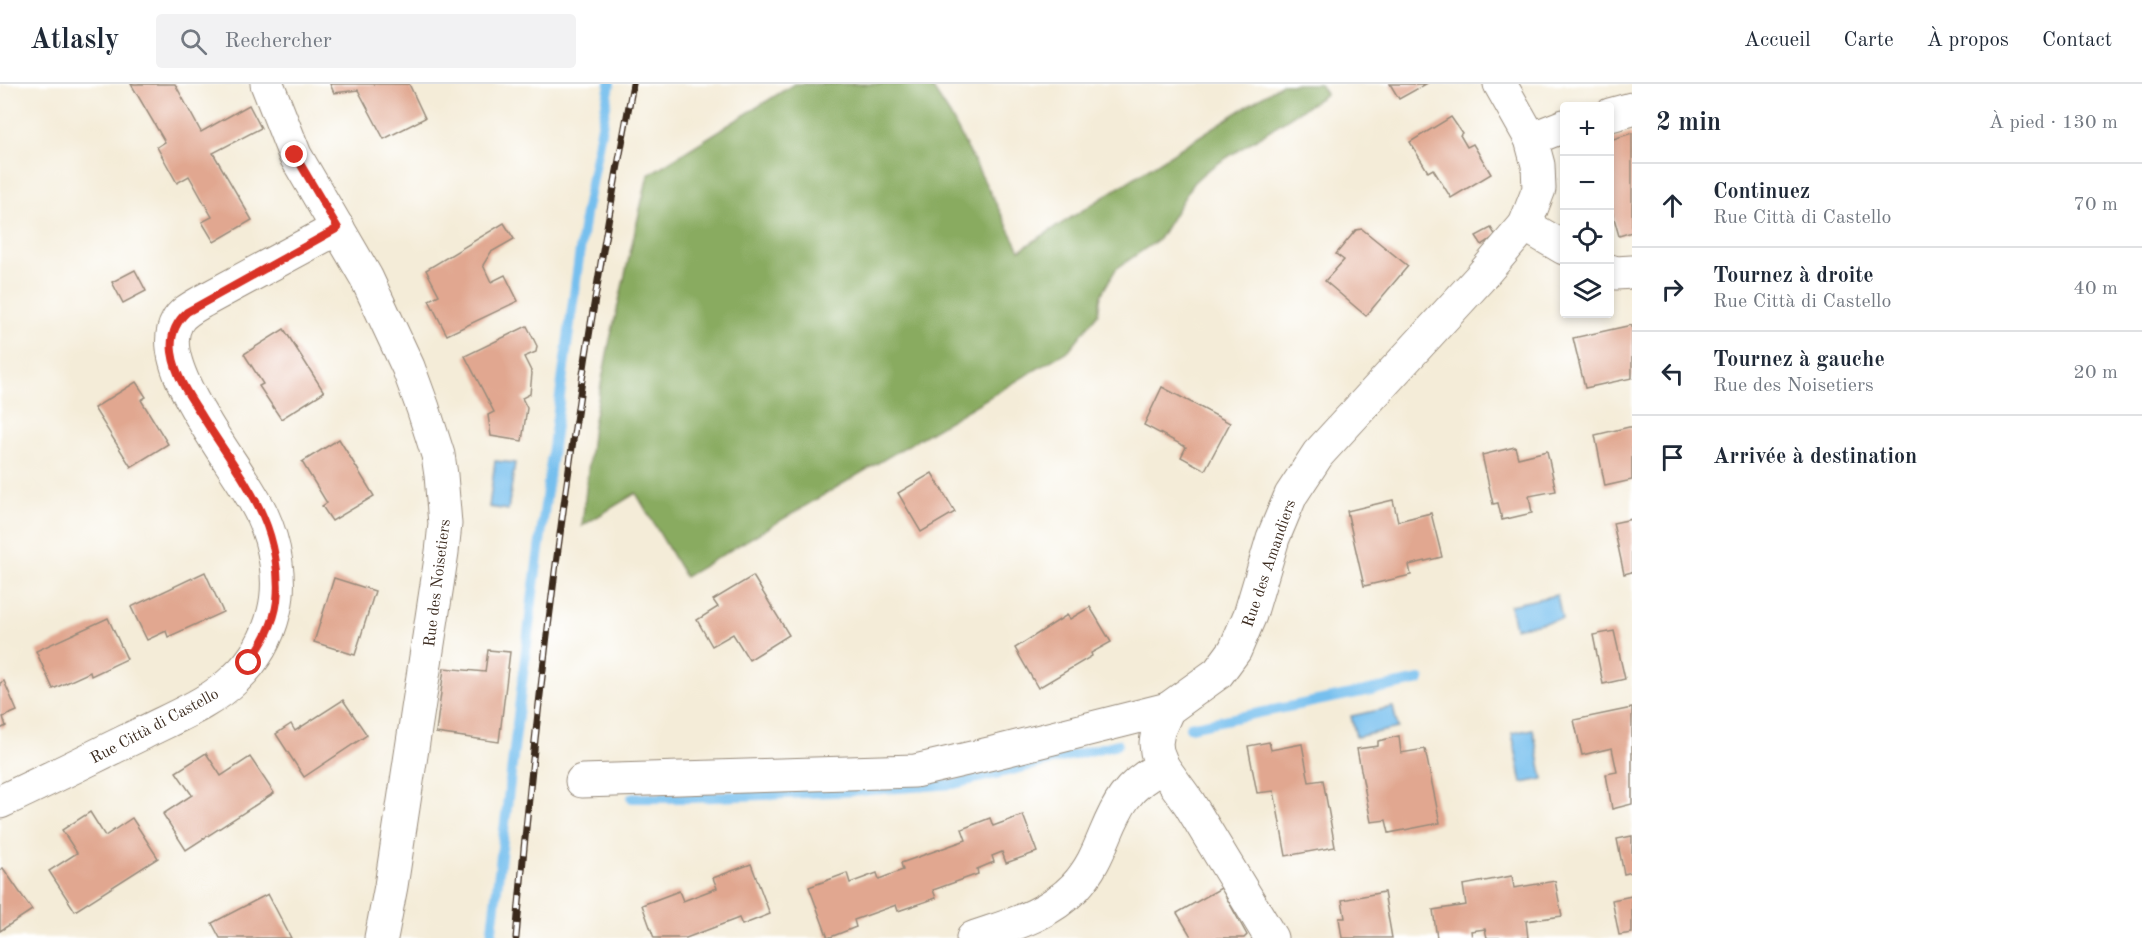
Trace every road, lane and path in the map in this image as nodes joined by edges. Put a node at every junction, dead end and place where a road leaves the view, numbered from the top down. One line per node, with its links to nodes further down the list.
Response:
1 (267, 84): 8 (street, Rue des Noisetiers)
2 (1500, 84): 6 (street, Rue des Amandiers)
3 (1632, 109): 4 (street)
4 (1614, 114)
5 (1560, 128): 6 (street)
6 (1530, 139): 7 (street, Rue des Amandiers)
7 (1525, 225): 9 (street); 12 (street, Rue des Amandiers)
8 (338, 228): 15 (street, Rue Città di Castello); 16 (street, Rue des Noisetiers)
9 (1560, 246)
10 (1614, 272): 11 (street)
11 (1632, 272)
12 (1168, 709): 13 (street); 14 (street)
13 (1163, 767): 17 (street); 18 (street)
14 (582, 781)
15 (0, 802)
16 (381, 938)
17 (973, 938)
18 (1271, 938)

